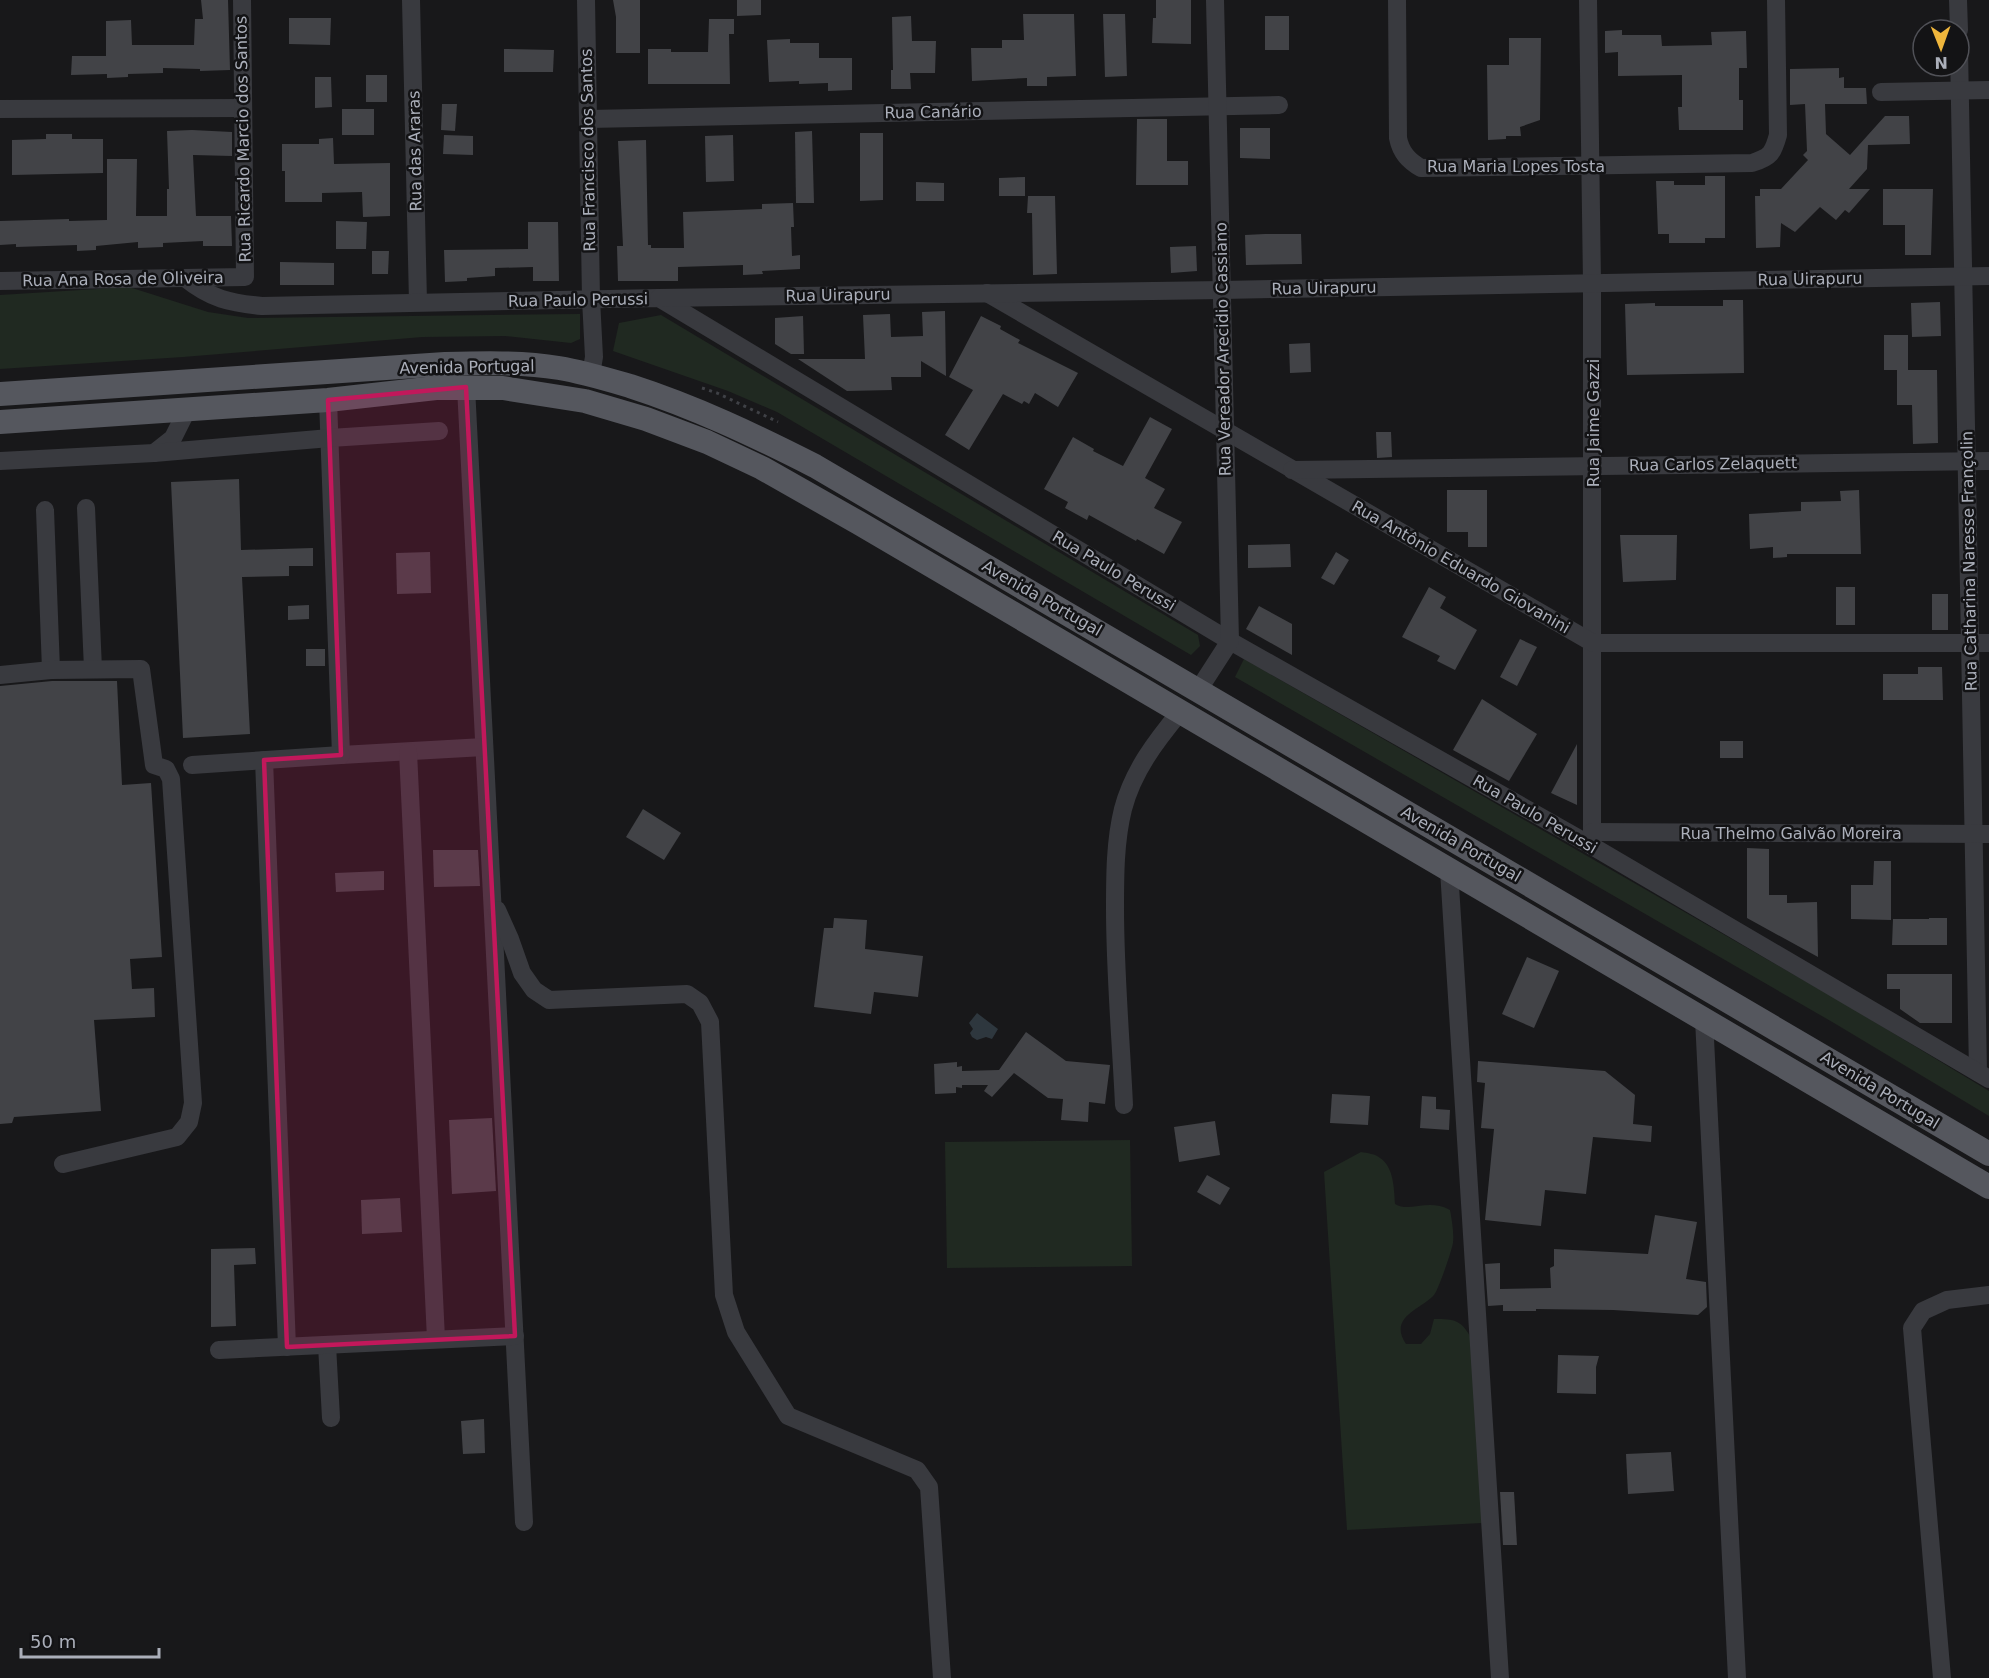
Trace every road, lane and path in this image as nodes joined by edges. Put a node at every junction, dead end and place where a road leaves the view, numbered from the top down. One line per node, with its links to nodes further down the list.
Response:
1 (242, 0): 16 (street, Rua Ricardo Marcio dos Santos)
2 (411, 0): 30 (street, Rua das Araras)
3 (586, 0): 18 (street, Rua Francisco dos Santos)
4 (1215, 0): 15 (street, Rua Vereador Arecidio Cassiano)
5 (1396, 0): 19 (street, Rua Maria Lopes Tosta)
6 (1588, 0): 19 (street, Rua Jaime Gazzi)
7 (1776, 0): 19 (street, Rua Maria Lopes Tosta)
8 (1958, 0): 9 (street)
9 (1959, 18)
10 (1960, 78): 11 (street, Rua Catharina Naresse Françolin)
11 (1960, 90): 12 (street); 13 (street); 20 (street, Rua Catharina Naresse Françolin)
12 (1989, 90)
13 (1881, 92)
14 (1278, 105): 15 (street, Rua Canário)
15 (1218, 106): 18 (street, Rua Canário); 26 (street, Rua Vereador Arecidio Cassiano)
16 (243, 108): 17 (street); 22 (street, Rua Ricardo Marcio dos Santos)
17 (0, 109)
18 (588, 118): 29 (street, Rua Francisco dos Santos)
19 (1590, 166): 25 (street, Rua Jaime Gazzi)
20 (1963, 276): 21 (street, Rua Uirapuru); 25 (street, Rua Uirapuru); 42 (street, Rua Catharina Naresse Françolin)
21 (1989, 276)
22 (245, 277): 23 (street, Rua Ana Rosa de Oliveira)
23 (185, 278): 24 (street, Rua Ana Rosa de Oliveira); 30 (street, Rua Paulo Perussi)
24 (0, 281)
25 (1592, 283): 26 (street, Rua Uirapuru); 44 (street, Rua Jaime Gazzi)
26 (1222, 290): 27 (street, Rua Uirapuru); 37 (street, Rua Vereador Arecidio Cassiano)
27 (986, 292): 28 (street, Rua Uirapuru); 37 (street, Rua Antônio Eduardo Giovanini)
28 (659, 298): 29 (street, Rua Paulo Perussi); 52 (street, Rua Paulo Perussi)
29 (591, 299): 30 (street, Rua Paulo Perussi); 31 (street, Rua Francisco dos Santos)
30 (418, 302)
31 (591, 374): 33 (main road, Avenida Portugal); 46 (main road, Avenida Portugal)
32 (465, 387): 34 (main road); 49 (main road); 61 (street)
33 (0, 394)
34 (328, 400): 35 (main road); 39 (street)
35 (187, 410): 36 (main road); 40 (street)
36 (0, 422)
37 (1225, 430): 45 (street, Rua Antônio Eduardo Giovanini); 52 (street, Rua Vereador Arecidio Cassiano)
38 (439, 431): 39 (street)
39 (330, 438): 40 (street); 63 (street)
40 (154, 453): 41 (street)
41 (0, 461)
42 (1967, 461): 43 (street, Rua Carlos Zelaquett); 44 (street, Rua Carlos Zelaquett); 54 (street, Rua Catharina Naresse Françolin)
43 (1989, 461)
44 (1593, 466): 45 (street, Rua Carlos Zelaquett); 53 (street, Rua Jaime Gazzi)
45 (1292, 470): 53 (street, Rua Antônio Eduardo Giovanini)
46 (873, 500): 49 (main road); 50 (main road, Avenida Portugal)
47 (86, 508): 56 (street)
48 (45, 510): 57 (street)
49 (859, 523): 51 (main road)
50 (929, 532): 51 (main road); 59 (main road, Avenida Portugal)
51 (915, 556): 60 (main road)
52 (1230, 641): 59 (street); 67 (street, Rua Paulo Perussi)
53 (1593, 643): 54 (street, Rua Antônio Eduardo Giovanini); 67 (street, Rua Jaime Gazzi)
54 (1970, 643): 55 (street, Rua Antônio Eduardo Giovanini); 66 (street, Rua Catharina Naresse Françolin)
55 (1989, 643)
56 (93, 669): 57 (street); 75 (street)
57 (51, 670): 58 (street)
58 (0, 675)
59 (1199, 689): 74 (main road, Avenida Portugal)
60 (1180, 712): 68 (main road); 73 (street)
61 (484, 747): 62 (street); 69 (street)
62 (408, 752): 63 (street); 79 (street)
63 (341, 755): 64 (street)
64 (264, 760): 65 (street); 81 (street)
65 (192, 765)
66 (1981, 834): 67 (street, Rua Thelmo Galvão Moreira); 71 (street, Rua Catharina Naresse Françolin)
67 (1592, 839): 72 (street, Rua Paulo Perussi)
68 (1449, 870): 70 (main road); 86 (street)
69 (492, 900): 78 (street); 85 (street)
70 (1704, 1019): 76 (main road); 87 (street)
71 (1983, 1019): 72 (street, Rua Catharina Naresse Françolin)
72 (1984, 1075)
73 (1124, 1105)
74 (1989, 1154)
75 (63, 1164)
76 (1989, 1187)
77 (1989, 1295): 88 (street)
78 (515, 1336): 79 (street); 84 (street)
79 (436, 1339): 80 (street)
80 (327, 1345): 81 (street); 83 (street)
81 (287, 1347): 82 (street)
82 (219, 1350)
83 (331, 1418)
84 (524, 1522)
85 (942, 1678)
86 (1500, 1678)
87 (1737, 1678)
88 (1942, 1678)

